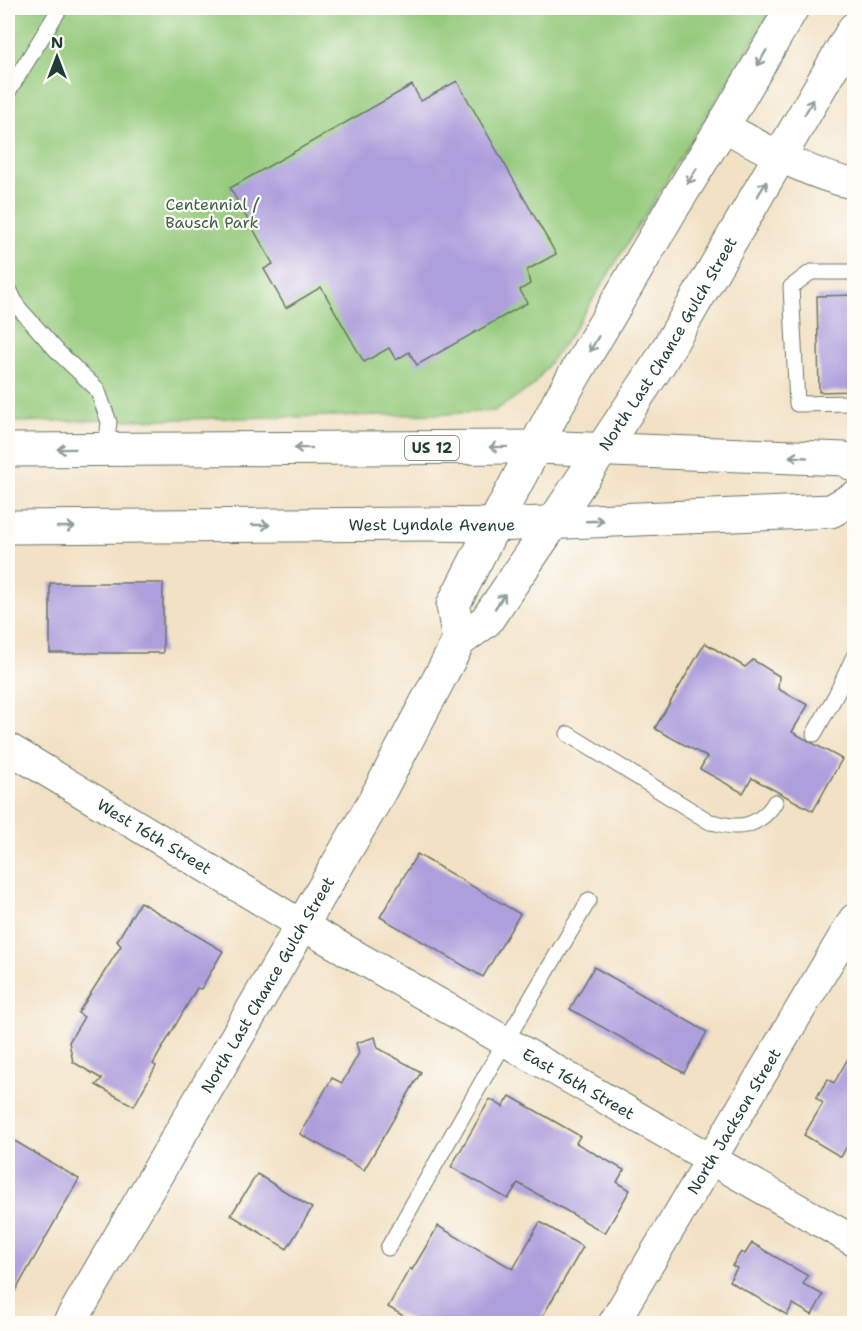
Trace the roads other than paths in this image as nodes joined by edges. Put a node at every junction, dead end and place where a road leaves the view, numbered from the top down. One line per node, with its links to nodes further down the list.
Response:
1 (60, 8): 4 (lane)
2 (792, 8): 5 (main road, one-way to 5)
3 (855, 29): 6 (main road, North Last Chance Gulch Street, one-way to 3)
4 (8, 92)
5 (723, 126): 6 (street); 11 (main road, one-way to 11)
6 (780, 158): 7 (street); 13 (main road, North Last Chance Gulch Street, one-way to 6)
7 (853, 180)
8 (855, 272): 10 (lane)
9 (8, 287): 12 (lane)
10 (855, 403)
11 (536, 447): 12 (main road, US 12, one-way to 12); 13 (main road, US 12); 18 (main road)
12 (106, 448): 14 (main road, US 12, one-way to 14)
13 (603, 448): 15 (main road, US 12, one-way to 13); 17 (main road, North Last Chance Gulch Street)
14 (8, 450)
15 (855, 465)
16 (855, 498): 17 (main road, West Lyndale Avenue, one-way to 16)
17 (553, 523): 18 (main road, West Lyndale Avenue); 20 (main road, North Last Chance Gulch Street, one-way to 17)
18 (494, 525): 19 (main road, West Lyndale Avenue, one-way to 18); 20 (main road)
19 (8, 527)
20 (459, 641): 28 (main road, North Last Chance Gulch Street)
21 (855, 656): 23 (lane)
22 (567, 734): 25 (lane)
23 (814, 734)
24 (8, 748): 28 (street, West 16th Street)
25 (775, 802)
26 (589, 900): 29 (lane)
27 (855, 919): 30 (street, North Jackson Street)
28 (302, 926): 29 (street, East 16th Street); 33 (main road, North Last Chance Gulch Street)
29 (507, 1042): 30 (street, East 16th Street); 32 (lane)
30 (711, 1158): 31 (street, East 16th Street); 34 (street, North Jackson Street)
31 (855, 1241)
32 (388, 1248)
33 (69, 1323)
34 (613, 1323)

